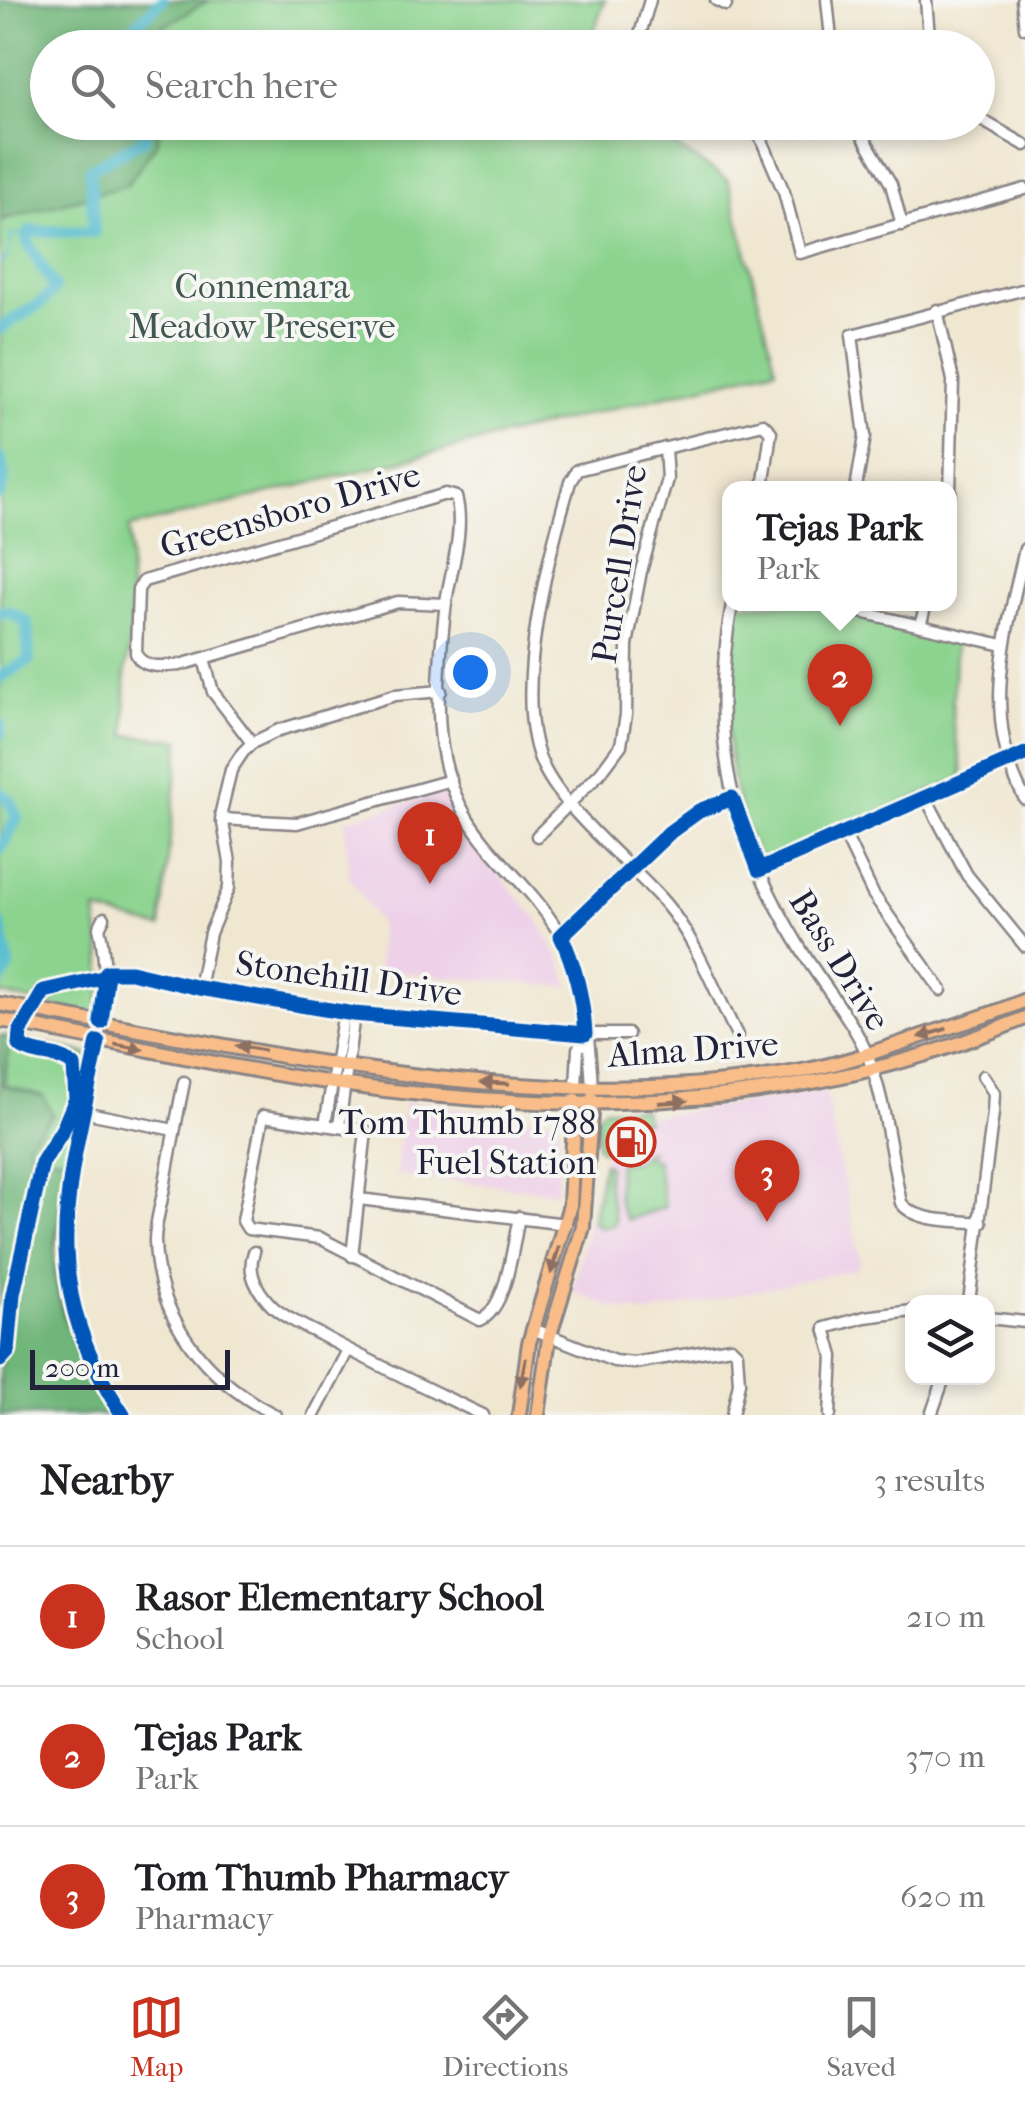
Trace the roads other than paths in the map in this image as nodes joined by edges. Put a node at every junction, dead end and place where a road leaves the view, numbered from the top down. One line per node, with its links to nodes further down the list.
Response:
1 (650, 0): 6 (street)
2 (828, 0): 7 (street)
3 (926, 0): 8 (street)
4 (1022, 0): 5 (street)
5 (1024, 24)
6 (641, 30)
7 (830, 30)
8 (928, 30)
9 (995, 128): 12 (street)
10 (762, 140): 14 (street)
11 (865, 140): 14 (street)
12 (1025, 145)
13 (1025, 188): 14 (street)
14 (902, 224)
15 (1024, 293): 16 (street)
16 (937, 310): 19 (street); 20 (street)
17 (665, 448): 18 (street); 37 (street, Purcell Drive); 37 (street)
18 (764, 481)
19 (857, 481)
20 (950, 481)
21 (1025, 549): 27 (street)
22 (446, 604): 28 (street); 28 (street, Greensboro Drive); 29 (street)
23 (731, 611): 34 (street, Bass Drive)
24 (857, 611): 26 (street)
25 (924, 611): 26 (street)
26 (920, 626): 27 (street)
27 (1004, 645): 32 (street)
28 (204, 659): 30 (street)
29 (441, 692): 30 (street); 33 (street)
30 (252, 743): 38 (street)
31 (1025, 754): 32 (street)
32 (1009, 762): 35 (street); 36 (street)
33 (451, 780): 38 (street); 44 (street)
34 (732, 798): 41 (street); 42 (street, Bass Drive)
35 (926, 798): 39 (street); 45 (street)
36 (1025, 799)
37 (570, 803): 40 (street, Purcell Drive); 41 (street)
38 (221, 820): 47 (street)
39 (844, 833): 42 (street); 48 (street)
40 (536, 836)
41 (633, 870): 44 (street); 56 (street)
42 (759, 870): 59 (street, Bass Drive)
43 (104, 918): 46 (street)
44 (561, 936): 57 (street)
45 (1025, 946)
46 (107, 972): 47 (street, Stonehill Drive); 54 (street)
47 (199, 988): 51 (street, Stonehill Drive)
48 (941, 990)
49 (1025, 1000): 59 (main road, Alma Drive, one-way to 59)
50 (0, 1004): 54 (main road, Alma Drive)
51 (349, 1013): 57 (street, Stonehill Drive); 60 (street)
52 (1025, 1018): 59 (main road, Alma Drive)
53 (0, 1020): 58 (main road, Alma Drive)
54 (101, 1022): 58 (street); 60 (main road, Alma Drive, one-way to 54)
55 (628, 1034): 57 (street, Stonehill Drive)
56 (737, 1035)
57 (585, 1036): 66 (street); 67 (street)
58 (98, 1042): 65 (main road, Alma Drive, one-way to 65); 72 (street)
59 (869, 1062): 64 (main road, Alma Drive); 69 (main road, Alma Drive); 78 (street, Bass Drive)
60 (341, 1065): 62 (main road, Alma Drive); 65 (street)
61 (983, 1076): 78 (street)
62 (448, 1080): 67 (main road, Alma Drive, one-way to 62); 68 (main road)
63 (184, 1082): 75 (street)
64 (722, 1082): 66 (main road, Alma Drive); 69 (main road)
65 (338, 1084): 68 (main road, Alma Drive); 73 (street); 74 (street)
66 (592, 1086): 67 (main road, Alma Drive); 70 (main road)
67 (576, 1087): 71 (main road)
68 (446, 1096): 71 (main road, Alma Drive)
69 (725, 1097): 70 (main road, Alma Drive, one-way to 69)
70 (592, 1103): 71 (main road, Alma Drive); 80 (main road)
71 (575, 1104): 79 (main road)
72 (84, 1112): 75 (street); 92 (street)
73 (325, 1125): 74 (street); 82 (street)
74 (339, 1127): 76 (street)
75 (174, 1130): 91 (street)
76 (359, 1199): 77 (street); 82 (street)
77 (520, 1217): 79 (street); 82 (street)
78 (981, 1223): 83 (street)
79 (566, 1224): 80 (main road); 87 (main road, one-way to 87)
80 (584, 1227): 88 (main road)
81 (254, 1252): 89 (street)
82 (352, 1256)
83 (970, 1295)
84 (905, 1312): 100 (street)
85 (995, 1319): 86 (street)
86 (1025, 1322)
87 (533, 1329): 88 (street); 97 (main road, one-way to 97)
88 (549, 1338): 98 (main road); 99 (street)
89 (348, 1350): 95 (street); 96 (street)
90 (942, 1385): 101 (street)
91 (251, 1402): 93 (street); 94 (street)
92 (123, 1415)
93 (244, 1415)
94 (275, 1415)
95 (314, 1415)
96 (484, 1415)
97 (519, 1415)
98 (538, 1415)
99 (732, 1415)
100 (830, 1415)
101 (931, 1415)

